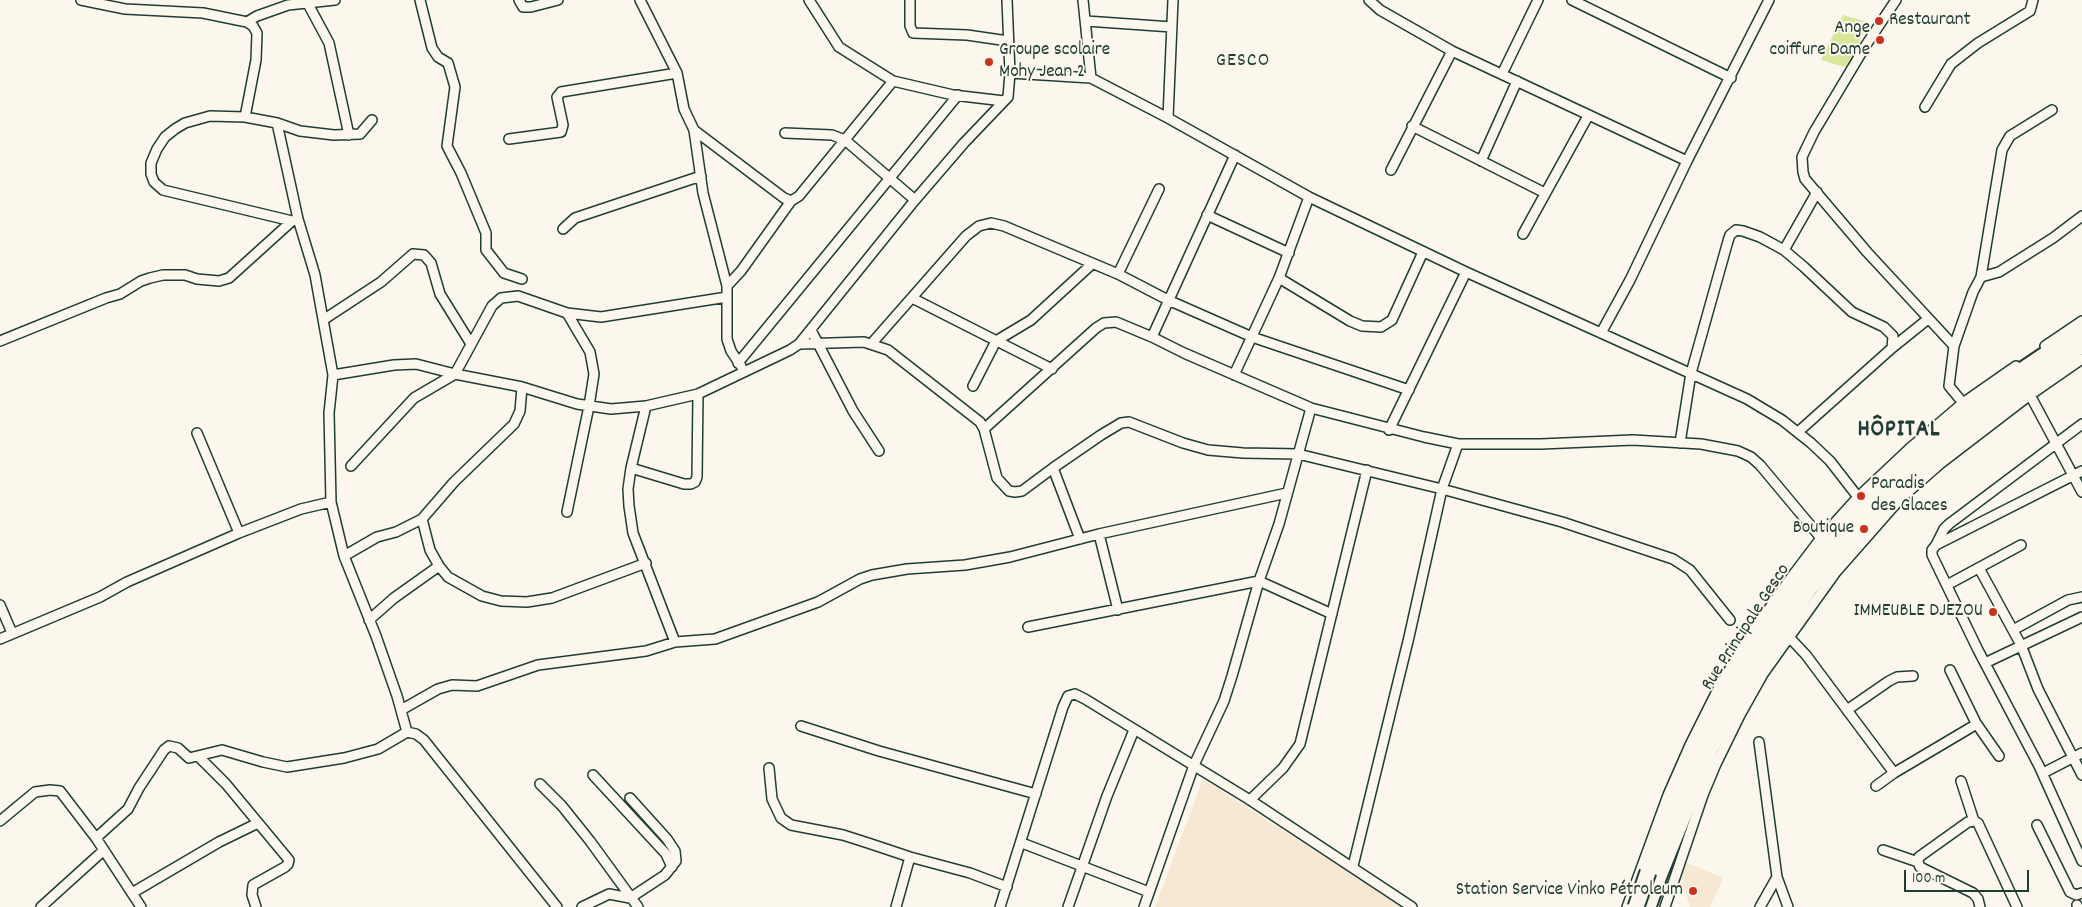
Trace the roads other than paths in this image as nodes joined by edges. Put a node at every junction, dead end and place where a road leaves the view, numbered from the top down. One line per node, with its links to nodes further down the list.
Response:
1 (81, 0): 20 (street)
2 (164, 0): 20 (street)
3 (335, 0): 19 (street)
4 (420, 0): 73 (street)
5 (518, 0): 6 (street)
6 (558, 0)
7 (640, 0): 27 (street)
8 (809, 0): 31 (street)
9 (910, 0): 24 (street)
10 (1007, 0): 24 (street)
11 (1083, 0): 21 (street)
12 (1173, 0): 23 (street)
13 (1369, 0): 25 (street)
14 (1538, 0): 28 (street)
15 (1572, 0): 30 (street)
16 (1769, 0): 30 (street)
17 (1896, 0): 55 (street)
18 (2033, 0): 35 (street)
19 (307, 2): 22 (street); 45 (street)
20 (165, 11): 22 (street)
21 (1086, 21): 23 (street); 29 (street)
22 (247, 22): 38 (street)
23 (1172, 27): 39 (street)
24 (1008, 41): 26 (street)
25 (1452, 50): 28 (street); 42 (street)
26 (1010, 72): 29 (street); 34 (street)
27 (677, 73): 43 (street); 46 (street)
28 (1502, 74): 32 (street)
29 (1090, 78): 39 (street)
30 (1731, 78): 50 (street)
31 (893, 81): 33 (street); 47 (street)
32 (1517, 81): 37 (street); 49 (street)
33 (958, 95): 34 (street); 53 (street)
34 (1004, 101): 58 (street)
35 (1925, 107)
36 (2052, 110): 71 (street)
37 (1588, 116): 50 (street); 56 (street)
38 (245, 117): 41 (street); 62 (street)
39 (1168, 118): 48 (street)
40 (372, 120): 45 (street)
41 (277, 123): 45 (street); 62 (street)
42 (1412, 126): 49 (street); 51 (street)
43 (694, 130): 52 (street); 59 (street)
44 (784, 133): 47 (street)
45 (349, 135)
46 (509, 140)
47 (845, 140): 53 (street); 59 (street)
48 (1235, 155): 57 (street); 60 (street)
49 (1480, 161): 56 (street)
50 (1687, 162): 84 (street)
51 (1391, 170)
52 (701, 176): 63 (street); 74 (street)
53 (891, 179): 58 (street); 97 (street)
54 (1159, 189): 70 (street)
55 (1817, 192): 65 (street); 79 (street)
56 (1545, 193): 64 (street)
57 (1309, 197): 66 (street); 67 (street)
58 (915, 200): 82 (street)
59 (791, 201): 74 (street)
60 (1207, 215): 67 (street); 77 (street)
61 (2082, 216): 71 (street)
62 (295, 220): 80 (street); 87 (street)
63 (563, 229)
64 (1523, 234)
65 (1784, 250): 95 (street); 102 (street)
66 (1423, 252): 69 (street); 72 (street)
67 (1289, 253): 72 (street)
68 (1092, 264): 70 (street); 76 (street); 88 (street)
69 (1466, 272): 84 (street); 106 (street)
70 (1118, 274): 77 (street)
71 (1980, 277): 94 (street)
72 (1279, 278): 86 (street)
73 (522, 279)
74 (727, 286): 75 (street)
75 (727, 296): 78 (street); 97 (street)
76 (912, 298): 88 (street); 90 (street)
77 (1168, 300): 85 (street); 86 (street)
78 (567, 314): 91 (street); 110 (street)
79 (1928, 319): 94 (street); 95 (street)
80 (324, 320): 91 (street); 103 (street)
81 (2082, 321): 109 (street)
82 (811, 330): 89 (street); 92 (street)
83 (2082, 330): 200 (main road, Rue Principale Gesco)
84 (1601, 333): 102 (street)
85 (1152, 337): 98 (street); 101 (street)
86 (1252, 337): 101 (street); 106 (street)
87 (0, 341)
88 (996, 341): 98 (street); 104 (street)
89 (819, 343): 90 (street); 92 (street); 121 (street)
90 (872, 343): 114 (street)
91 (471, 344): 100 (street)
92 (799, 344): 99 (street)
93 (2082, 345): 200 (main road, Rue Principale Gesco)
94 (1954, 346): 109 (street)
95 (1892, 348): 116 (street)
96 (2082, 359): 108 (street)
97 (738, 363): 99 (street)
98 (1052, 369): 114 (street)
99 (746, 372): 107 (street)
100 (455, 374): 103 (street); 105 (street); 123 (street)
101 (1234, 374): 112 (street)
102 (1690, 374): 116 (street); 118 (street)
103 (333, 375): 132 (street)
104 (973, 386)
105 (522, 388): 110 (street); 134 (street)
106 (1408, 390): 115 (street)
107 (698, 394): 111 (street); 124 (street)
108 (2030, 395): 119 (street); 157 (street)
109 (1963, 403): 131 (street)
110 (589, 406): 111 (street); 133 (street)
111 (646, 406): 124 (street)
112 (1311, 408): 115 (street); 122 (street)
113 (2082, 424): 119 (street)
114 (984, 429): 125 (street)
115 (1389, 430): 120 (street)
116 (1798, 432): 131 (street)
117 (197, 433): 135 (street)
118 (1680, 442): 120 (street); 137 (street)
119 (2057, 442): 127 (street); 139 (street)
120 (1458, 444): 128 (street)
121 (879, 451)
122 (1298, 454): 125 (street); 126 (street); 130 (street)
123 (351, 466)
124 (631, 468): 142 (street)
125 (1053, 468): 138 (street)
126 (1367, 470): 128 (street); 150 (street)
127 (2078, 473): 129 (street); 139 (street)
128 (1442, 489): 153 (street); 197 (street)
129 (2082, 492)
130 (1287, 493): 136 (street); 145 (street)
131 (1858, 497): 137 (street)
132 (331, 502): 135 (street); 141 (street)
133 (567, 512)
134 (422, 519): 141 (street); 143 (street)
135 (239, 533): 156 (street)
136 (1099, 534): 138 (street); 149 (street)
137 (1821, 538): 218 (street)
138 (1080, 539): 159 (street)
139 (1936, 545): 146 (street)
140 (2021, 545): 144 (street)
141 (344, 556): 152 (street)
142 (646, 563): 143 (street); 159 (street)
143 (439, 566): 152 (street)
144 (1979, 568): 146 (street); 155 (street)
145 (1259, 581): 149 (street); 150 (street); 174 (street)
146 (1947, 585): 161 (street)
147 (2082, 597): 155 (street)
148 (0, 605): 156 (street)
149 (1118, 610): 154 (street)
150 (1332, 614): 185 (street)
151 (2082, 618): 160 (street)
152 (369, 620): 164 (street)
153 (1730, 620)
154 (1028, 627)
155 (2013, 630): 160 (street)
156 (12, 633): 158 (street)
157 (1789, 636): 165 (street); 221 (street)
158 (0, 639)
159 (675, 642): 164 (street)
160 (2021, 645): 161 (street); 171 (street)
161 (1985, 663): 177 (street)
162 (1950, 670): 166 (street)
163 (1913, 676): 165 (street)
164 (401, 710): 169 (street)
165 (1847, 710): 176 (street)
166 (1976, 723): 173 (street); 176 (street)
167 (801, 726): 183 (street)
168 (1134, 730): 174 (street); 183 (street); 199 (street)
169 (407, 732): 172 (street); 210 (street)
170 (1758, 742): 201 (street)
171 (2078, 755): 177 (street); 179 (street)
172 (198, 756): 188 (street); 190 (street)
173 (1999, 756)
174 (1194, 766): 185 (street); 204 (street)
175 (769, 768): 194 (street)
176 (1894, 773): 182 (street)
177 (2043, 773): 195 (street)
178 (593, 775): 198 (street)
179 (2082, 775)
180 (1961, 782): 187 (street)
181 (540, 784): 206 (street)
182 (1876, 786)
183 (1036, 794): 191 (street)
184 (630, 798): 198 (street)
185 (1250, 800): 197 (street)
186 (0, 821): 190 (street)
187 (1974, 821): 196 (street); 225 (street)
188 (258, 823): 203 (street); 209 (street)
189 (2036, 825): 205 (street)
190 (96, 838): 192 (street)
191 (1022, 843): 199 (street); 202 (street)
192 (104, 850): 203 (street); 207 (street)
193 (1883, 850): 196 (street)
194 (910, 857): 202 (street); 213 (street)
195 (2082, 861)
196 (1918, 862): 224 (street)
197 (1353, 866): 217 (street)
198 (672, 867): 206 (street)
199 (1082, 867): 204 (street); 215 (street)
200 (1653, 874): 219 (main road, Rue Principale Gesco, bridge); 220 (main road, Rue Principale Gesco)
201 (1777, 877): 222 (street); 223 (street)
202 (1007, 888): 214 (street)
203 (132, 892): 208 (street)
204 (1150, 892): 216 (street)
205 (2082, 892)
206 (630, 898): 211 (street); 212 (street)
207 (41, 907)
208 (142, 907)
209 (256, 907)
210 (557, 907)
211 (582, 907)
212 (638, 907)
213 (896, 907)
214 (1000, 907)
215 (1068, 907)
216 (1144, 907)
217 (1412, 907)
218 (1627, 907)
219 (1636, 907)
220 (1648, 907)
221 (1665, 907)
222 (1760, 907)
223 (1788, 907)
224 (1980, 907)
225 (2017, 907)

